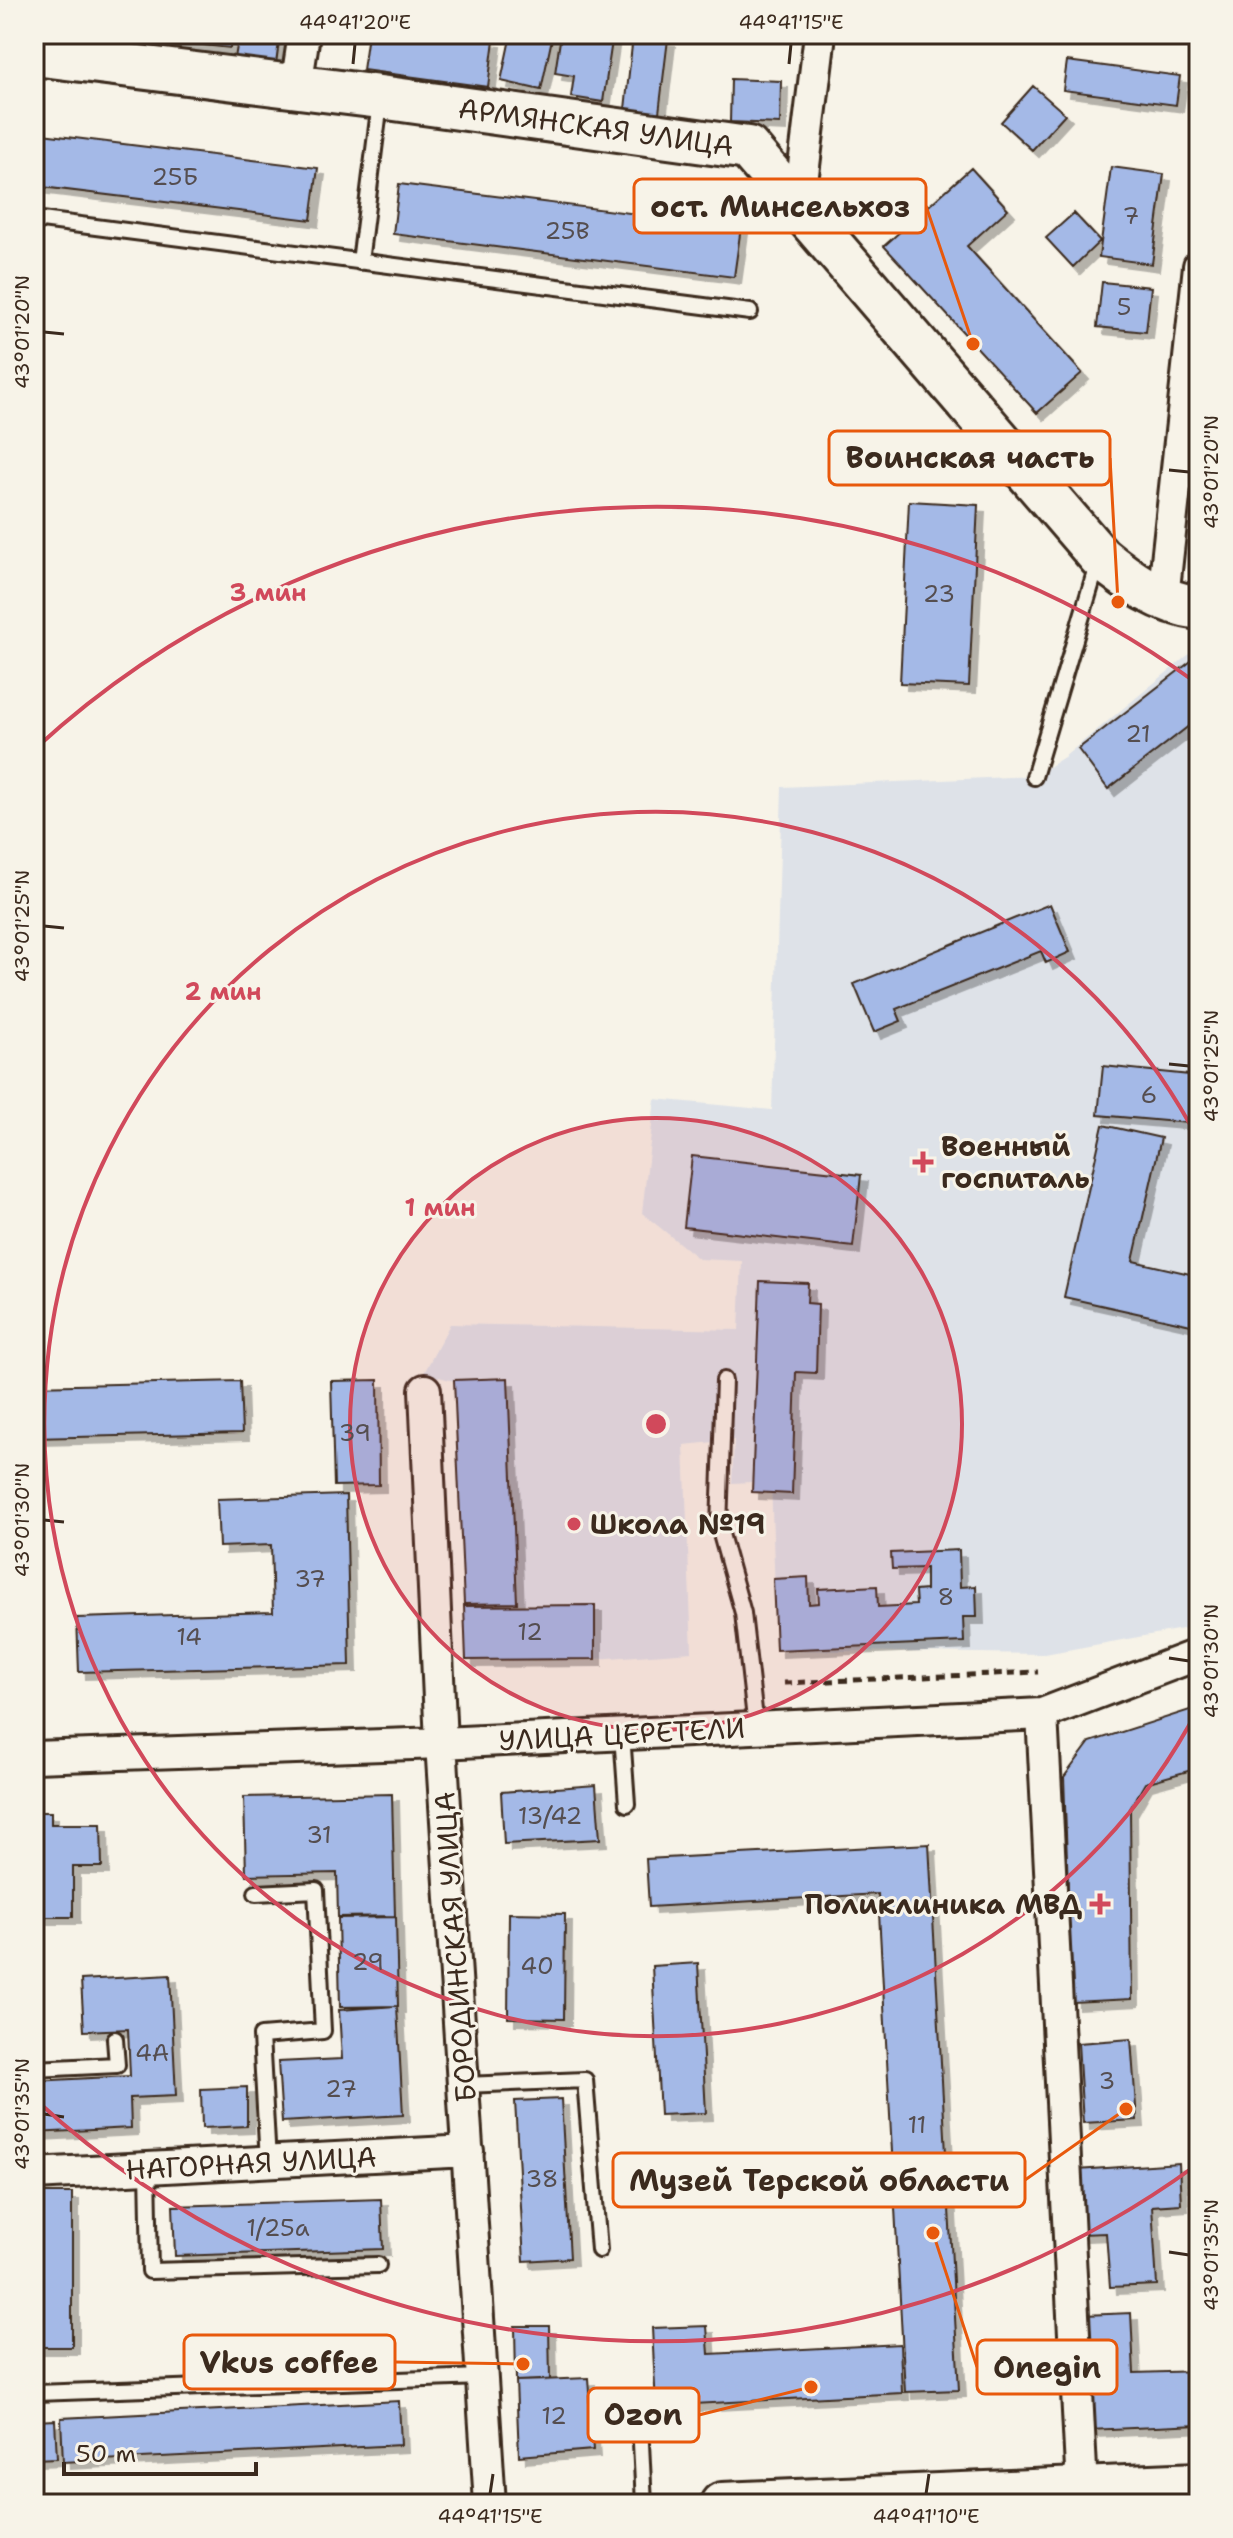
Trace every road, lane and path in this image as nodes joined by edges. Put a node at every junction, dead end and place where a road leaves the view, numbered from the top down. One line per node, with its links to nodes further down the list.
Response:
1 (304, 34): 4 (street)
2 (820, 34): 6 (street)
3 (34, 54): 4 (main road, АРМЯНСКАЯ УЛИЦА)
4 (296, 87): 5 (main road, АРМЯНСКАЯ УЛИЦА)
5 (380, 97): 6 (main road, АРМЯНСКАЯ УЛИЦА); 8 (lane)
6 (799, 207): 11 (main road, АРМЯНСКАЯ УЛИЦА)
7 (34, 219): 8 (lane)
8 (360, 262): 10 (lane)
9 (1199, 266): 12 (street)
10 (750, 312)
11 (1100, 557): 12 (main road, АРМЯНСКАЯ УЛИЦА); 13 (lane)
12 (1181, 603)
13 (1034, 777)
14 (724, 1380): 20 (lane)
15 (425, 1390): 22 (street, БОРОДИНСКАЯ УЛИЦА)
16 (1199, 1654): 19 (street, УЛИЦА ЦЕРЕТЕЛИ)
17 (1038, 1672): 18 (path)
18 (784, 1683)
19 (1042, 1714): 20 (street, УЛИЦА ЦЕРЕТЕЛИ); 39 (street)
20 (756, 1728): 21 (street, УЛИЦА ЦЕРЕТЕЛИ)
21 (622, 1734): 22 (street, УЛИЦА ЦЕРЕТЕЛИ); 24 (lane)
22 (441, 1743): 23 (street, УЛИЦА ЦЕРЕТЕЛИ); 28 (street, БОРОДИНСКАЯ УЛИЦА)
23 (34, 1757)
24 (627, 1804)
25 (256, 1893): 30 (lane)
26 (115, 2039): 27 (lane)
27 (34, 2069)
28 (464, 2085): 29 (street, БОРОДИНСКАЯ УЛИЦА); 33 (lane)
29 (468, 2151): 30 (street, НАГОРНАЯ УЛИЦА); 35 (street, БОРОДИНСКАЯ УЛИЦА)
30 (268, 2162): 31 (street, НАГОРНАЯ УЛИЦА)
31 (148, 2168): 32 (street, НАГОРНАЯ УЛИЦА); 34 (lane)
32 (34, 2174)
33 (599, 2250)
34 (378, 2265)
35 (482, 2377): 36 (lane); 42 (street, БОРОДИНСКАЯ УЛИЦА)
36 (36, 2393)
37 (640, 2423): 43 (lane)
38 (1199, 2484): 40 (main road)
39 (1082, 2489): 40 (main road); 41 (main road)
40 (1125, 2496)
41 (797, 2502): 44 (main road)
42 (490, 2504)
43 (644, 2504)
44 (722, 2504)

